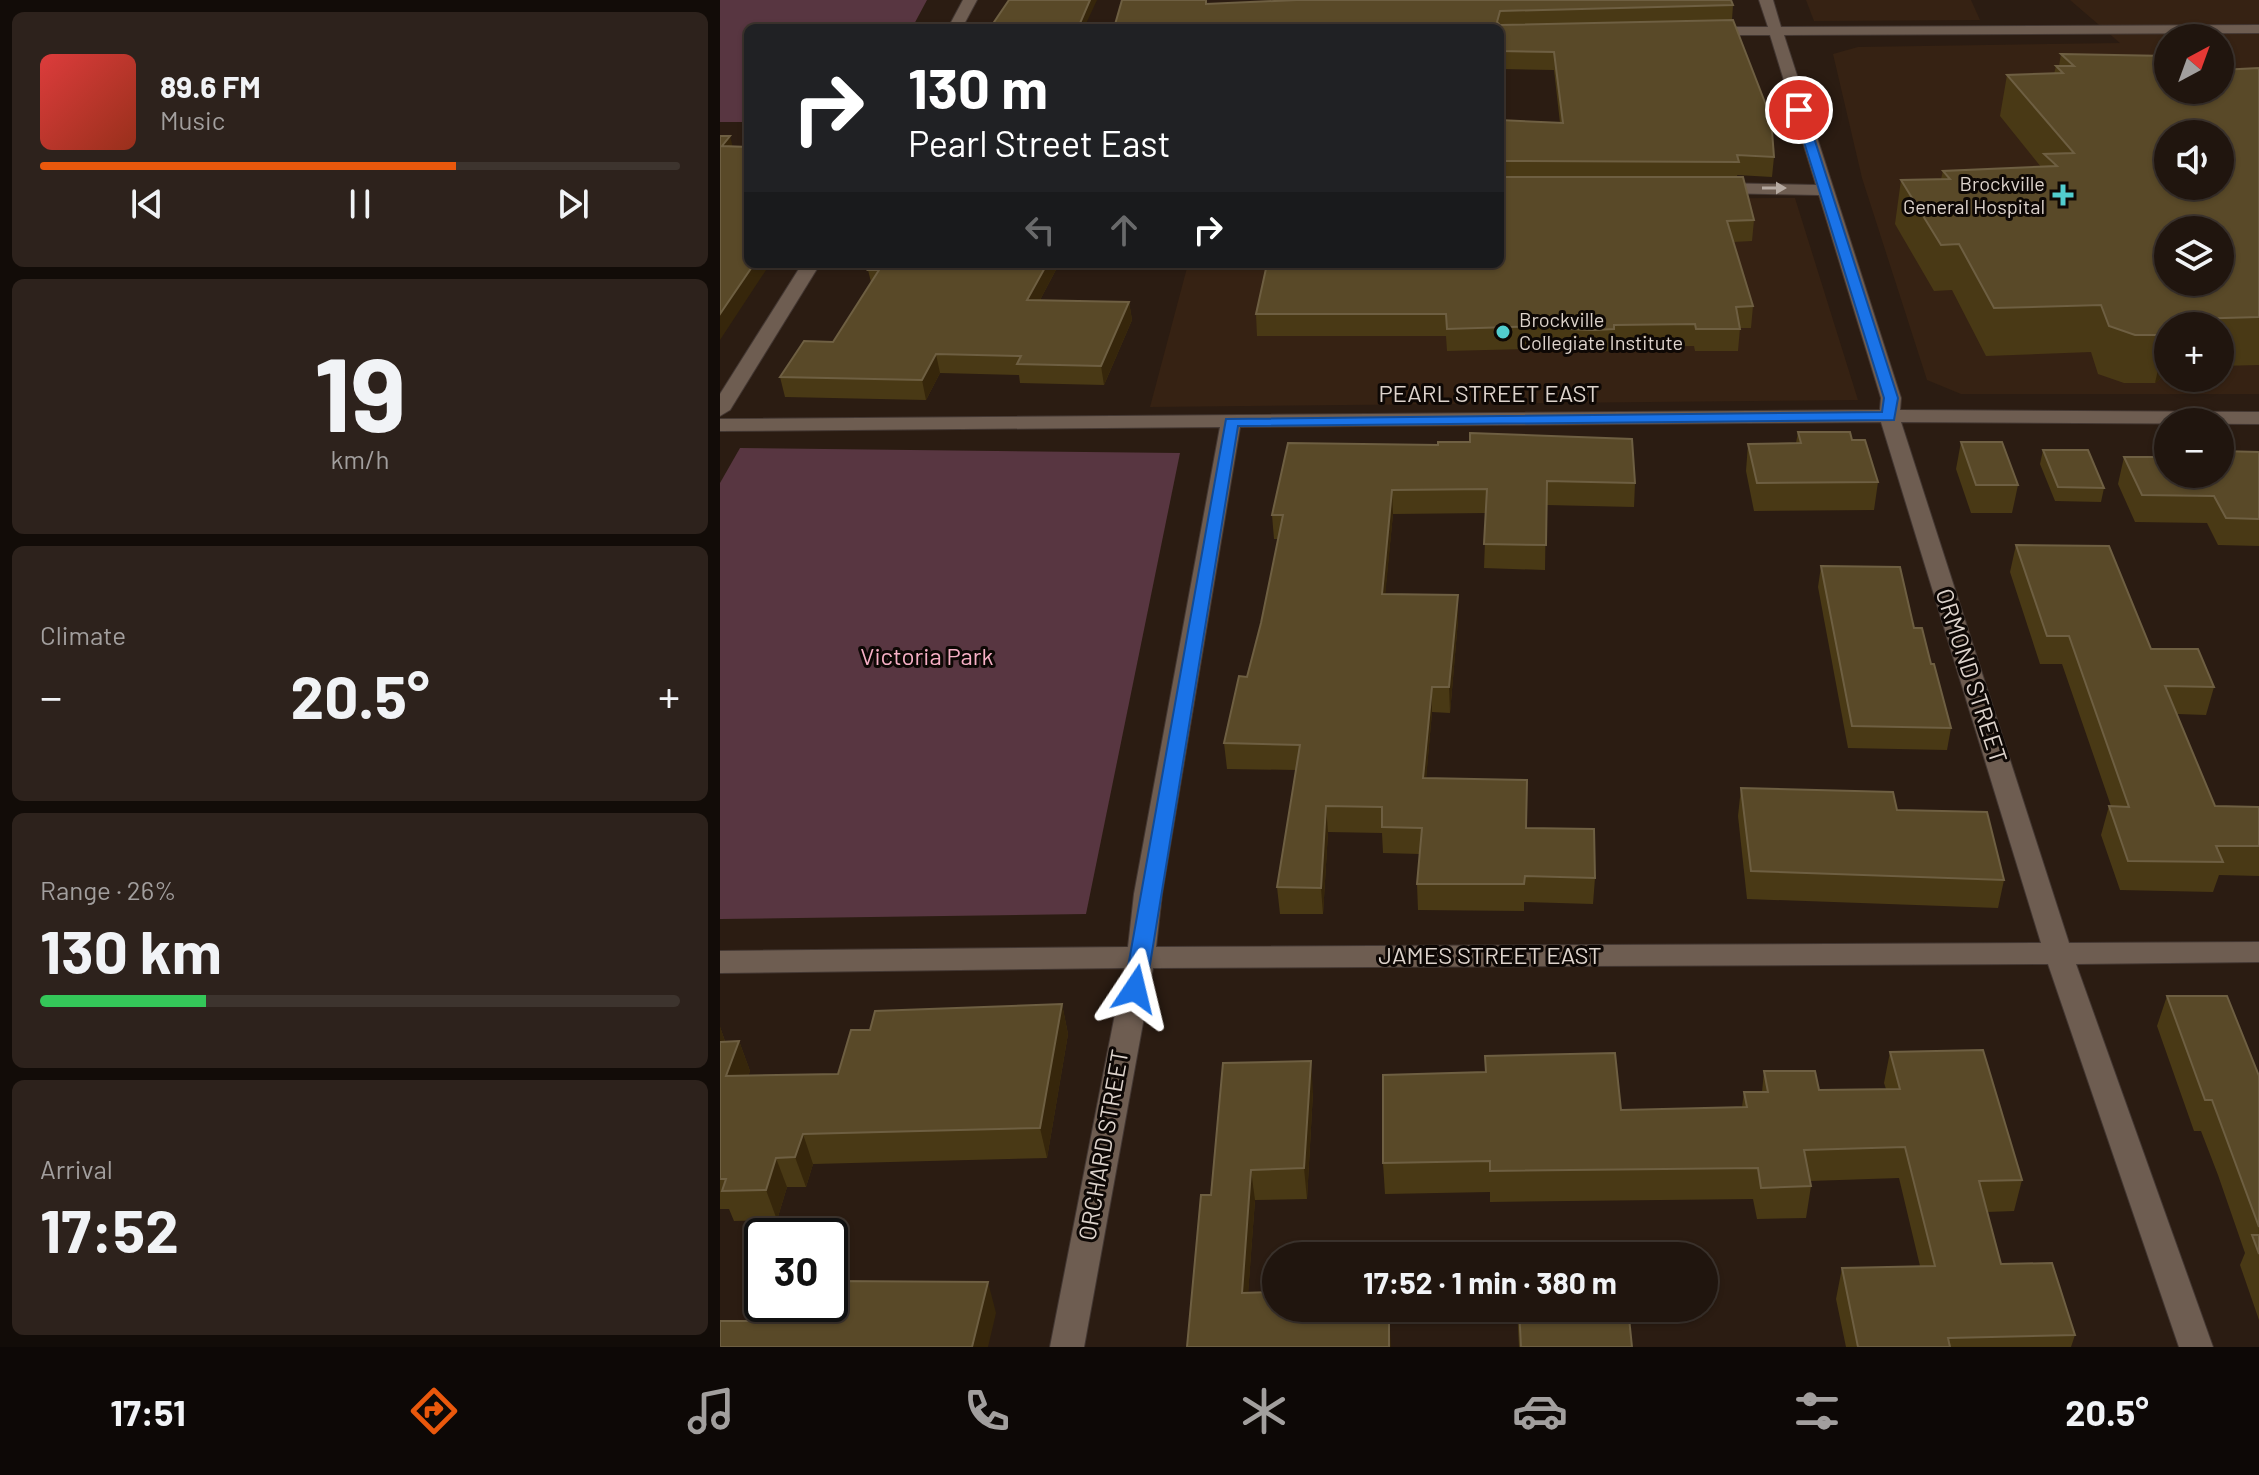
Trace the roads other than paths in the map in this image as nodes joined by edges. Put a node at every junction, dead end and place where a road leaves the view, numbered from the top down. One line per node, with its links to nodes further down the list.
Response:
1 (970, 0): 3 (street)
2 (1766, 0): 5 (street, ORMOND STREET)
3 (957, 24)
4 (2259, 29): 5 (street)
5 (1774, 31): 6 (street); 8 (street, ORMOND STREET)
6 (1686, 32)
7 (1703, 188): 8 (street, one-way to 8)
8 (1825, 190): 11 (street, ORMOND STREET)
9 (809, 268): 10 (street)
10 (720, 410)
11 (1889, 416): 12 (street, PEARL STREET EAST); 13 (street, PEARL STREET EAST); 16 (street, ORMOND STREET)
12 (2259, 418)
13 (1231, 422): 14 (street, PEARL STREET EAST); 17 (street, ORCHARD STREET)
14 (720, 425)
15 (2259, 952): 16 (street, JAMES STREET EAST)
16 (2059, 955): 17 (street, JAMES STREET EAST); 20 (street, ORMOND STREET)
17 (1141, 956): 18 (street, JAMES STREET EAST); 19 (street, ORCHARD STREET)
18 (720, 962)
19 (1067, 1347)
20 (2196, 1347)

